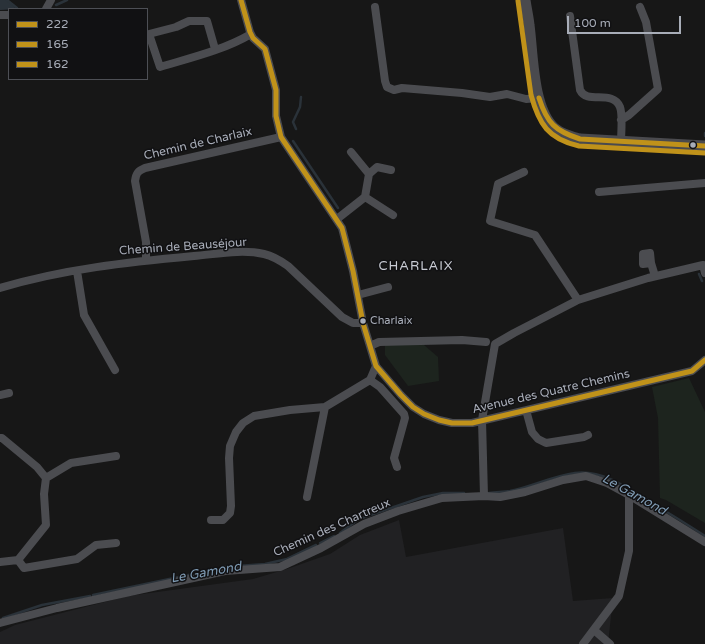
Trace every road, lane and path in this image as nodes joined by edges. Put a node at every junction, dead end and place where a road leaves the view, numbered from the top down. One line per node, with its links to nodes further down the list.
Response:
1 (241, 0): 6 (street, Avenue des Quatre Chemins)
2 (525, 0): 8 (street)
3 (640, 7): 9 (street)
4 (375, 8): 8 (street)
5 (570, 16): 9 (street)
6 (251, 34): 7 (street); 10 (street, Avenue des Quatre Chemins)
7 (215, 49): 7 (street)
8 (539, 98): 11 (street)
9 (621, 120): 11 (street)
10 (281, 137): 21 (street, Avenue des Quatre Chemins); 22 (street, Chemin de Charlaix)
11 (621, 142): 12 (street)
12 (705, 146)
13 (351, 152): 16 (street)
14 (391, 170): 16 (street)
15 (524, 172): 30 (street)
16 (368, 174): 19 (street)
17 (705, 183): 18 (street)
18 (599, 192)
19 (365, 197): 20 (street); 21 (street)
20 (393, 215)
21 (337, 219): 29 (street, Avenue des Quatre Chemins)
22 (146, 260): 25 (street, Chemin de Beauséjour); 31 (street, Chemin de Beauséjour)
23 (651, 263): 26 (street)
24 (704, 267): 26 (street)
25 (76, 271): 28 (street, Chemin de Beauséjour); 36 (street)
26 (655, 276): 30 (street)
27 (388, 287): 29 (street)
28 (0, 288)
29 (358, 295): 31 (street, Avenue des Quatre Chemins)
30 (578, 300): 44 (street)
31 (363, 323): 33 (street, Avenue des Quatre Chemins)
32 (486, 342): 33 (street)
33 (370, 346): 35 (street, Avenue des Quatre Chemins)
34 (705, 360): 43 (street, Avenue des Quatre Chemins)
35 (376, 366): 37 (street); 38 (street, Avenue des Quatre Chemins)
36 (116, 370)
37 (370, 380): 39 (street); 42 (street)
38 (388, 380): 39 (street); 44 (street, Avenue des Quatre Chemins)
39 (380, 387): 48 (street)
40 (10, 393): 41 (street)
41 (0, 395)
42 (325, 407): 52 (street); 53 (street)
43 (526, 410): 44 (street, Avenue des Quatre Chemins); 45 (street)
44 (482, 420): 51 (street)
45 (588, 435)
46 (0, 438): 49 (street)
47 (116, 456): 49 (street)
48 (397, 466)
49 (46, 478): 56 (street)
50 (629, 495): 51 (street, Chemin des Chartreux); 54 (street, Chemin des Chartreux); 59 (street)
51 (484, 496): 58 (street, Chemin des Chartreux)
52 (307, 497)
53 (212, 520)
54 (705, 542)
55 (116, 543): 56 (street)
56 (18, 560): 57 (street)
57 (0, 562)
58 (0, 623)
59 (594, 630): 60 (street); 61 (street)
60 (583, 644)
61 (610, 644)

